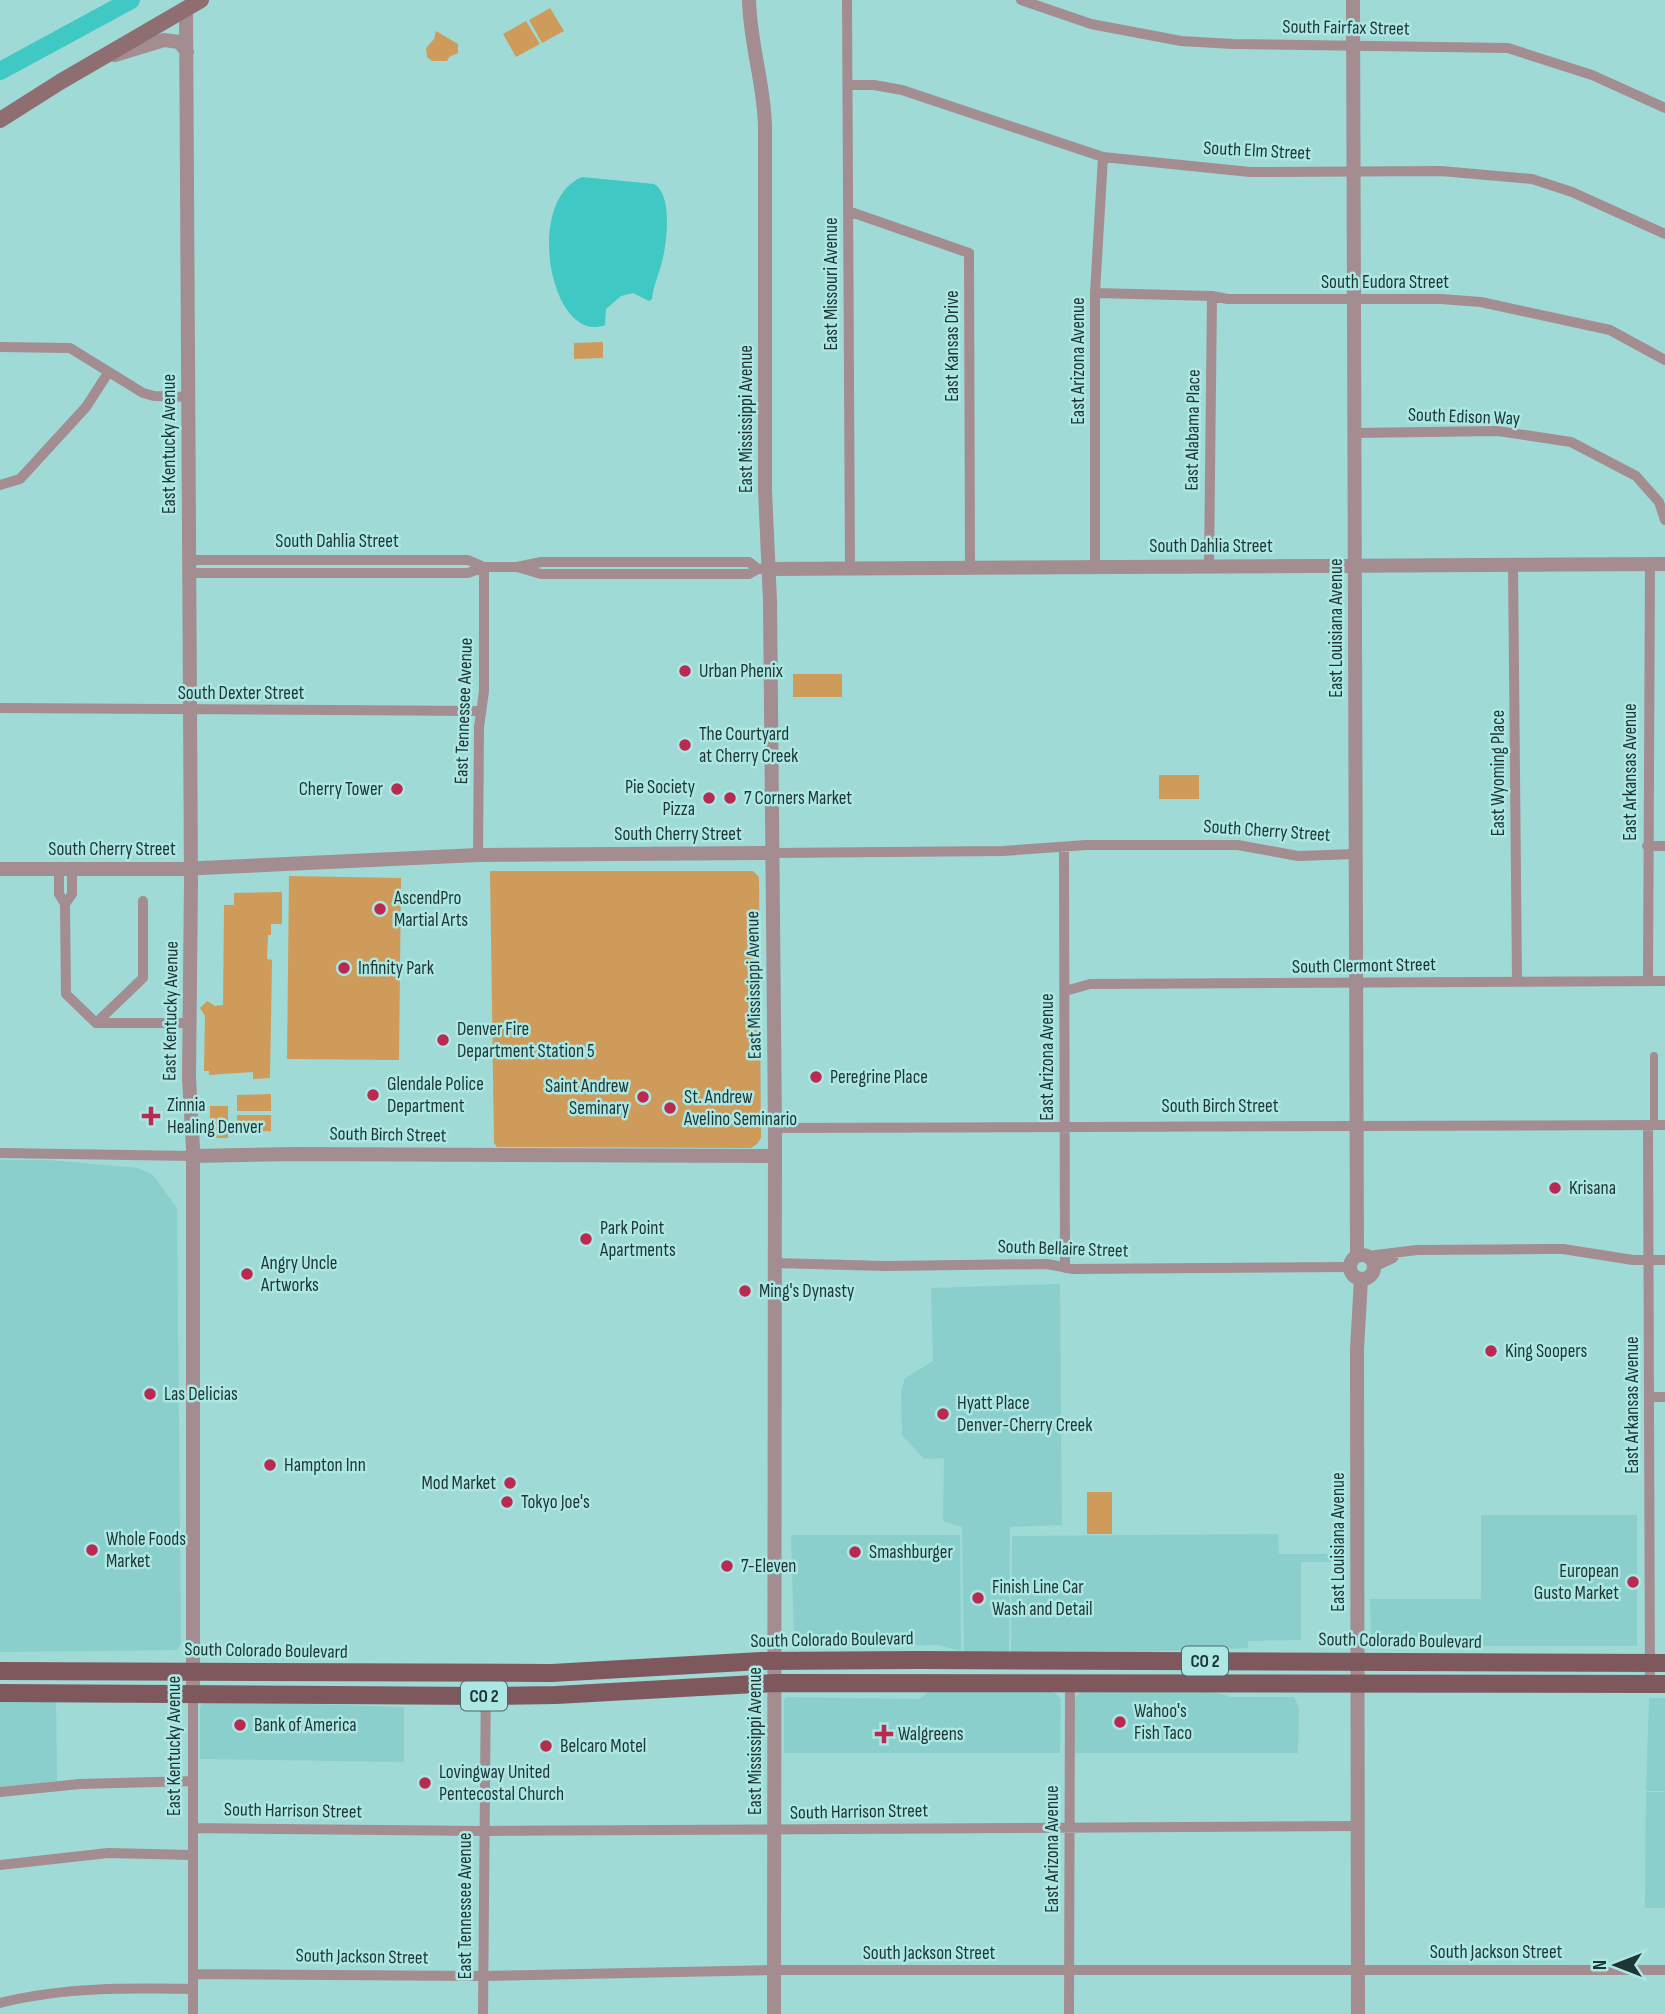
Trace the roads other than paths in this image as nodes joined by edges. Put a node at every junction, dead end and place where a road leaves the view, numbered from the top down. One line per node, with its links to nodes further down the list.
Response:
1 (749, 0): 36 (street, East Mississippi Avenue)
2 (847, 0): 9 (street, East Missouri Avenue)
3 (1021, 0): 6 (street, South Fairfax Street)
4 (1353, 0): 6 (street, East Louisiana Avenue)
5 (193, 4): 7 (street, East Kentucky Avenue); 8 (main road)
6 (1352, 44): 10 (street, South Fairfax Street); 13 (street, East Louisiana Avenue)
7 (187, 52): 8 (street); 22 (street, East Kentucky Avenue)
8 (91, 64): 11 (main road)
9 (848, 85): 12 (street, South Elm Street); 14 (street, East Missouri Avenue)
10 (1665, 108)
11 (0, 120)
12 (1103, 157): 13 (street, South Elm Street); 16 (street, East Arizona Avenue)
13 (1353, 172): 15 (street, South Elm Street); 18 (street, East Louisiana Avenue)
14 (848, 211): 34 (street, East Kansas Drive); 35 (street, East Missouri Avenue)
15 (1665, 234)
16 (1095, 293): 17 (street, South Eudora Street); 31 (street, East Arizona Avenue)
17 (1212, 296): 18 (street, South Eudora Street); 32 (street, East Alabama Place)
18 (1354, 299): 20 (street, South Eudora Street); 23 (street, East Louisiana Avenue)
19 (0, 347): 21 (street)
20 (1665, 360)
21 (108, 373): 22 (street); 24 (street)
22 (188, 397): 30 (street, East Kentucky Avenue)
23 (1354, 433): 25 (street, South Edison Way); 29 (street, East Louisiana Avenue)
24 (0, 485)
25 (1665, 520)
26 (1513, 564): 27 (street, South Dahlia Street); 29 (street, South Dahlia Street); 50 (street, East Wyoming Place)
27 (1650, 564): 28 (street, South Dahlia Street); 41 (street, East Arkansas Avenue)
28 (1665, 564)
29 (1354, 565): 32 (street, South Dahlia Street); 45 (street, East Louisiana Avenue)
30 (189, 566): 33 (street, South Dahlia Street); 38 (street, East Kentucky Avenue)
31 (1095, 566): 32 (street, South Dahlia Street); 34 (street, South Dahlia Street)
32 (1209, 566)
33 (484, 567): 36 (street, South Dahlia Street); 39 (street, East Tennessee Avenue)
34 (970, 567): 35 (street, South Dahlia Street)
35 (850, 568): 36 (street, South Dahlia Street)
36 (763, 569): 43 (street, East Mississippi Avenue)
37 (0, 708): 38 (street, South Dexter Street)
38 (189, 710): 39 (street, South Dexter Street); 46 (street, East Kentucky Avenue)
39 (481, 711): 44 (street, East Tennessee Avenue)
40 (1064, 846): 43 (street, South Cherry Street); 45 (street, South Cherry Street); 54 (street, East Arizona Avenue)
41 (1647, 846): 42 (street); 51 (street, East Arkansas Avenue)
42 (1665, 846)
43 (772, 853): 44 (street, South Cherry Street); 61 (street, East Mississippi Avenue)
44 (478, 855): 46 (street, South Cherry Street)
45 (1356, 855): 53 (street, East Louisiana Avenue)
46 (191, 868): 48 (street, South Cherry Street); 56 (street, East Kentucky Avenue)
47 (0, 869): 48 (street, South Cherry Street)
48 (66, 869): 55 (street)
49 (143, 901): 55 (street)
50 (1517, 981): 51 (street, South Clermont Street); 53 (street, South Clermont Street)
51 (1648, 981): 52 (street, South Clermont Street)
52 (1665, 981)
53 (1356, 984): 54 (street, South Clermont Street); 58 (street, East Louisiana Avenue)
54 (1065, 991): 60 (street, East Arizona Avenue)
55 (96, 1023): 56 (street)
56 (191, 1023): 63 (street, East Kentucky Avenue)
57 (1654, 1056): 59 (street, East Arkansas Avenue)
58 (1357, 1125): 59 (street, South Birch Street); 60 (street, South Birch Street); 67 (street, East Louisiana Avenue)
59 (1656, 1125): 65 (street, East Arkansas Avenue)
60 (1065, 1126): 61 (street, South Birch Street); 69 (street, East Arizona Avenue)
61 (775, 1128): 64 (street, East Mississippi Avenue)
62 (0, 1153): 63 (street, South Birch Street)
63 (193, 1156): 64 (street, South Birch Street); 76 (street, East Kentucky Avenue)
64 (775, 1156): 68 (street, East Mississippi Avenue)
65 (1648, 1260): 66 (street); 67 (street); 70 (street, East Arkansas Avenue)
66 (1665, 1260)
67 (1362, 1261): 69 (street, South Bellaire Street); 73 (street, East Louisiana Avenue)
68 (775, 1263): 69 (street, South Bellaire Street); 72 (street, East Mississippi Avenue)
69 (1065, 1268)
70 (1649, 1397): 71 (street); 74 (street, East Arkansas Avenue)
71 (1665, 1398)
72 (775, 1661): 73 (main road, South Colorado Boulevard / CO 2); 77 (main road, South Colorado Boulevard / CO 2); 78 (street, East Mississippi Avenue)
73 (1358, 1663): 74 (main road, South Colorado Boulevard / CO 2); 80 (street, East Louisiana Avenue)
74 (1657, 1663): 81 (street, East Arkansas Avenue)
75 (0, 1671): 76 (main road, South Colorado Boulevard / CO 2)
76 (193, 1671): 77 (main road, South Colorado Boulevard / CO 2); 83 (street, East Kentucky Avenue)
77 (486, 1673): 84 (street, East Tennessee Avenue)
78 (775, 1684): 79 (main road, CO 2); 84 (main road, CO 2); 90 (street, East Mississippi Avenue)
79 (1070, 1685): 80 (main road, CO 2); 87 (street, East Arizona Avenue)
80 (1359, 1685): 81 (main road, CO 2); 88 (street, East Louisiana Avenue)
81 (1658, 1685)
82 (0, 1693): 83 (main road, CO 2)
83 (193, 1694): 84 (main road, CO 2); 85 (street, East Kentucky Avenue)
84 (485, 1696): 91 (street, East Tennessee Avenue)
85 (194, 1781): 86 (street); 89 (street, East Kentucky Avenue)
86 (0, 1793)
87 (1069, 1826): 88 (street, South Harrison Street); 90 (street, South Harrison Street); 95 (street, East Arizona Avenue)
88 (1358, 1826): 96 (street, East Louisiana Avenue)
89 (193, 1828): 91 (street, South Harrison Street); 92 (street, East Kentucky Avenue)
90 (774, 1830): 91 (street, South Harrison Street); 94 (street, East Mississippi Avenue)
91 (483, 1831): 99 (street, East Tennessee Avenue)
92 (193, 1855): 93 (street); 98 (street, East Kentucky Avenue)
93 (0, 1865)
94 (774, 1970): 95 (street, South Jackson Street); 99 (street, South Jackson Street); 104 (street, East Mississippi Avenue)
95 (1069, 1970): 96 (street, South Jackson Street); 105 (street, East Arizona Avenue)
96 (1358, 1970): 97 (street, South Jackson Street); 106 (street, East Louisiana Avenue)
97 (1665, 1970)
98 (193, 1974): 99 (street, South Jackson Street); 100 (street, East Kentucky Avenue)
99 (482, 1976): 103 (street, East Tennessee Avenue)
100 (193, 1989): 101 (street); 102 (street, East Kentucky Avenue)
101 (0, 2003)
102 (192, 2014)
103 (482, 2014)
104 (774, 2014)
105 (1069, 2014)
106 (1358, 2014)

